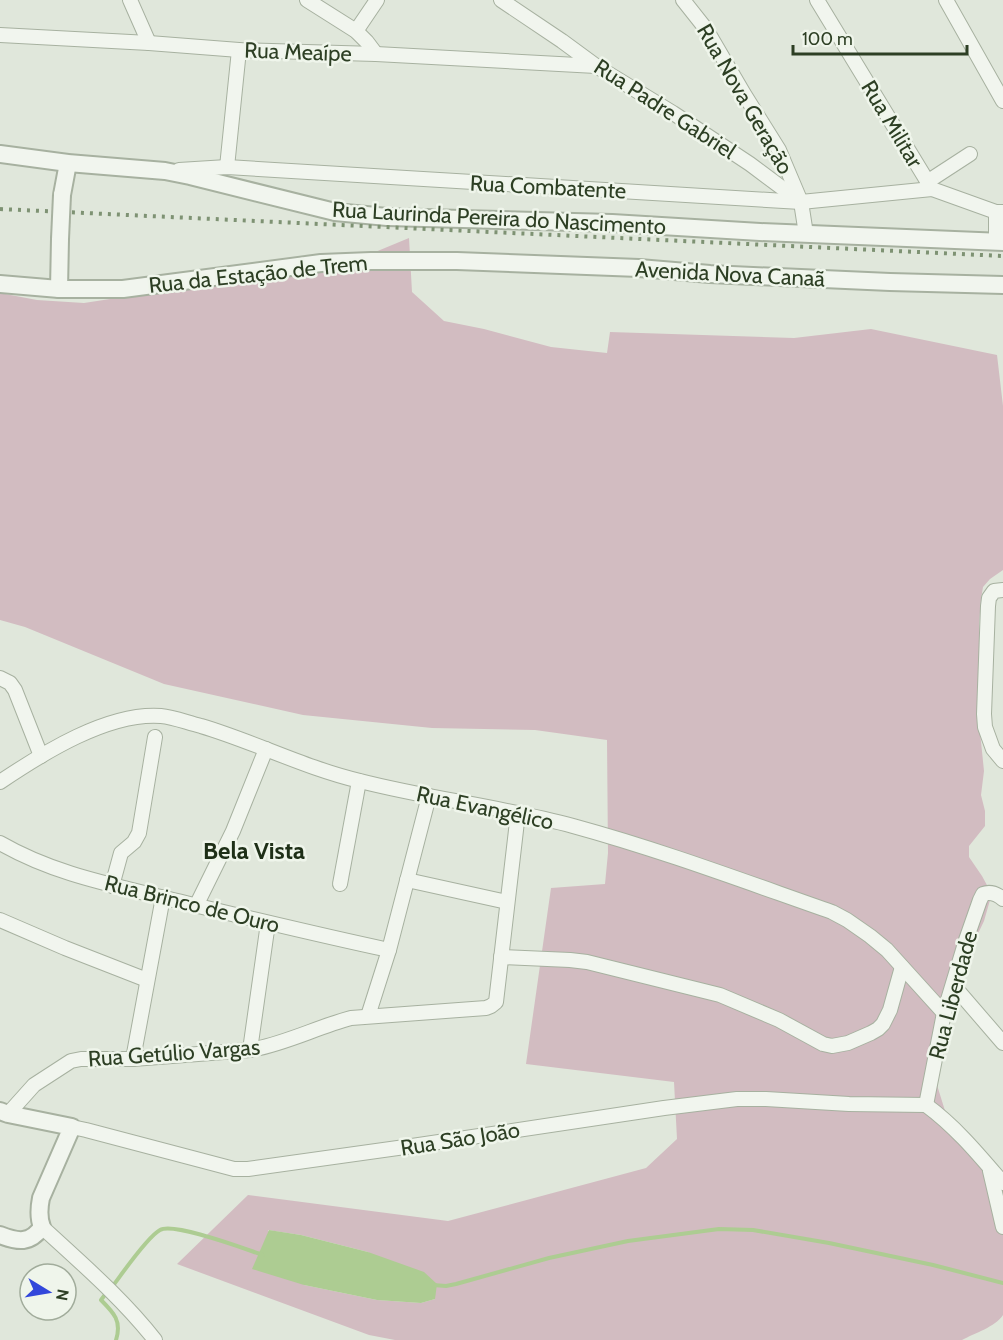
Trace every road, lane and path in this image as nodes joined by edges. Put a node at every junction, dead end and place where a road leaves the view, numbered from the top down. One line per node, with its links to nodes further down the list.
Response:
1 (130, 0): 10 (street)
2 (307, 0): 8 (street)
3 (377, 0): 8 (street)
4 (501, 0): 13 (street, Rua Padre Gabriel)
5 (683, 0): 21 (street, Rua Nova Geração)
6 (817, 0): 20 (street, Rua Militar)
7 (946, 0): 14 (street)
8 (356, 31): 12 (street)
9 (0, 35): 10 (street, Rua Meaípe)
10 (149, 43): 11 (street, Rua Meaípe)
11 (239, 50): 12 (street, Rua Meaípe); 18 (street)
12 (376, 54): 13 (street, Rua Meaípe)
13 (596, 66): 21 (street, Rua Padre Gabriel)
14 (1003, 101)
15 (0, 153): 17 (street, Rua Laurinda Pereira do Nascimento)
16 (970, 154): 20 (street)
17 (68, 163): 19 (street, Rua Laurinda Pereira do Nascimento); 28 (street, bridge)
18 (227, 167): 19 (street, Rua Combatente); 21 (street, Rua Combatente)
19 (165, 171): 23 (street, Rua Laurinda Pereira do Nascimento)
20 (929, 186): 21 (street, Rua Combatente); 22 (street, Rua Militar)
21 (801, 202): 23 (street)
22 (999, 212): 24 (street, Rua Militar)
23 (806, 234): 24 (street, Rua Laurinda Pereira do Nascimento)
24 (999, 242)
25 (457, 261): 27 (street, Avenida Nova Canaã); 28 (street, Rua da Estação de Trem)
26 (0, 284): 28 (street, Rua da Estação de Trem)
27 (1003, 285)
28 (59, 289)
29 (1003, 590): 34 (street)
30 (0, 678): 33 (street)
31 (155, 737): 42 (street)
32 (266, 749): 33 (street, Rua Evangélico); 35 (street, Rua Evangélico); 46 (street)
33 (41, 756): 36 (street, Rua Evangélico)
34 (1003, 761)
35 (359, 781): 37 (street, Rua Evangélico); 41 (street)
36 (0, 782)
37 (429, 796): 38 (street, Rua Evangélico); 40 (street)
38 (518, 813): 45 (street); 51 (street, Rua Evangélico)
39 (0, 843): 42 (street, Rua Brinco de Ouro)
40 (407, 880): 45 (street); 49 (street)
41 (340, 884)
42 (112, 886): 44 (street, Rua Brinco de Ouro)
43 (997, 896): 53 (street, Rua Liberdade)
44 (163, 897): 46 (street, Rua Brinco de Ouro); 52 (street)
45 (507, 902): 50 (street)
46 (196, 906): 48 (street, Rua Brinco de Ouro)
47 (0, 920): 52 (street)
48 (268, 923): 49 (street, Rua Brinco de Ouro); 57 (street)
49 (389, 950): 55 (street)
50 (501, 957): 51 (street); 55 (street, Rua Getúlio Vargas)
51 (902, 967): 54 (street, Rua Evangélico)
52 (147, 980): 58 (street)
53 (953, 985): 54 (street, Rua Liberdade); 56 (street)
54 (944, 1013): 59 (street, Rua Liberdade)
55 (368, 1016): 57 (street, Rua Getúlio Vargas)
56 (1003, 1042)
57 (250, 1050): 58 (street, Rua Getúlio Vargas)
58 (133, 1059): 60 (street, Rua Getúlio Vargas)
59 (926, 1105): 61 (street, Rua São João); 62 (street)
60 (4, 1112): 61 (street, Rua São João)
61 (72, 1128): 64 (street)
62 (989, 1166): 63 (street); 65 (street)
63 (1003, 1183)
64 (42, 1227): 66 (street); 67 (street)
65 (1003, 1227)
66 (2, 1237)
67 (155, 1340)

